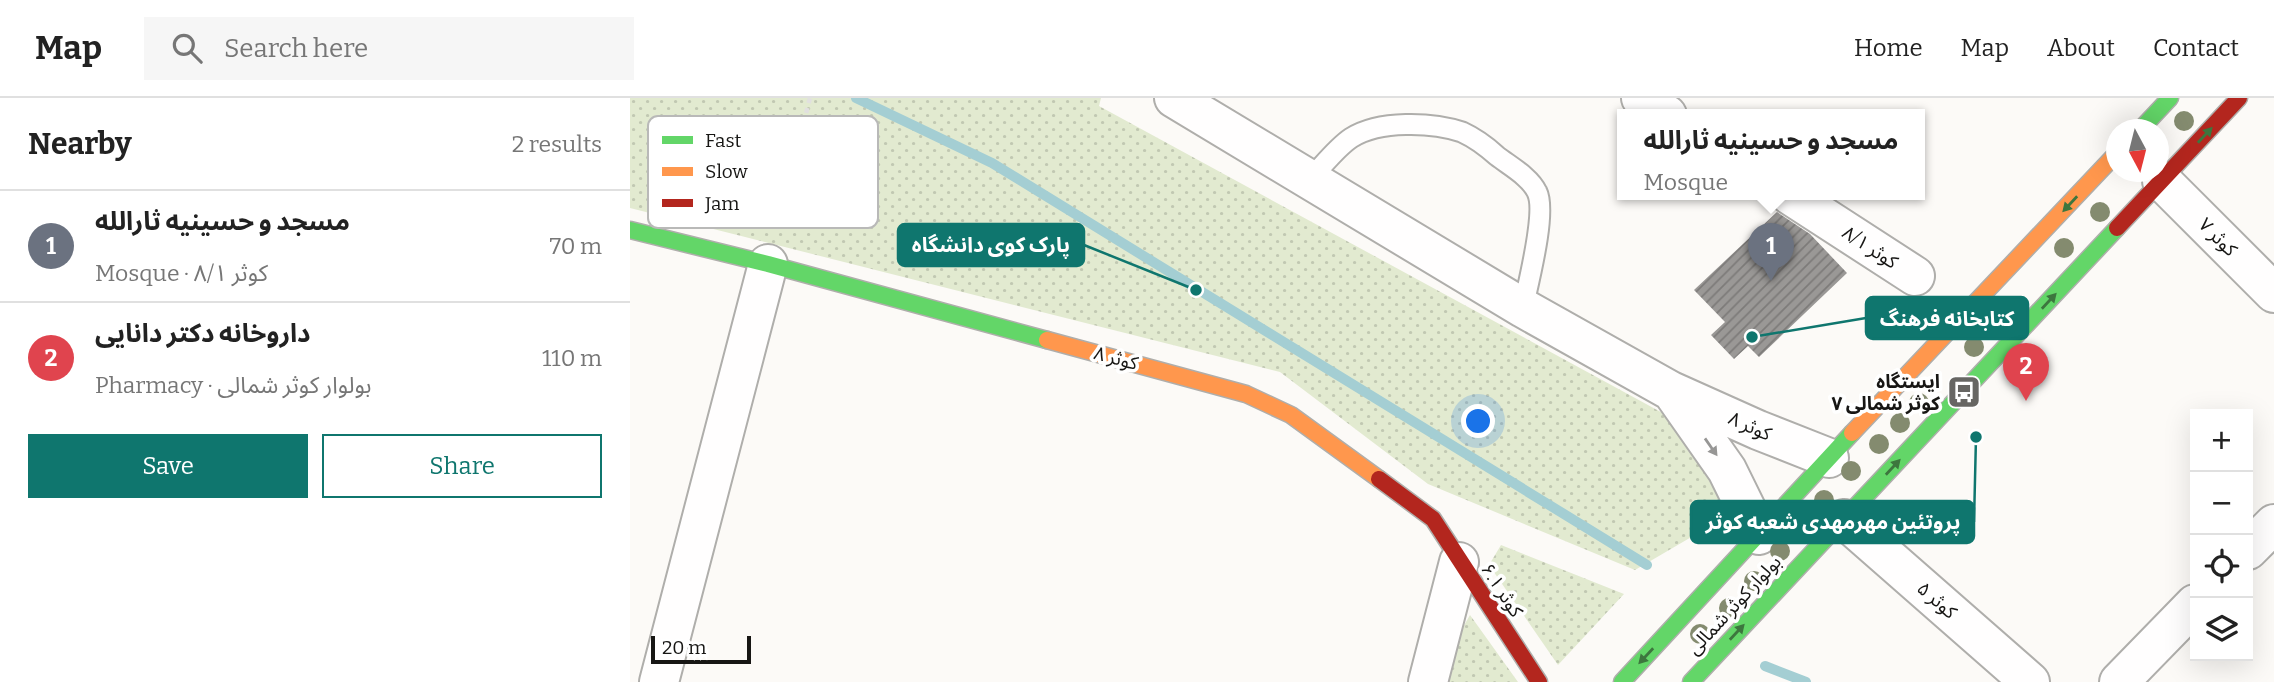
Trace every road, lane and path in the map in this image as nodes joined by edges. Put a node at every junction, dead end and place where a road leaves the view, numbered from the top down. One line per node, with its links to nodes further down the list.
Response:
1 (810, 98): 7 (path)
2 (1174, 98): 11 (street, کوثر ۸)
3 (1641, 98): 6 (street)
4 (2169, 98): 8 (street)
5 (2239, 98): 10 (street, بولوار کوثر شمالی, one-way to 5)
6 (1658, 109)
7 (804, 116)
8 (2150, 119)
9 (2106, 165): 22 (street, بولوار کوثر شمالی, one-way to 22)
10 (2169, 173)
11 (1309, 180): 20 (street, کوثر ۸); 20 (lane)
12 (2161, 182): 24 (street, بولوار کوثر شمالی, one-way to 12)
13 (2163, 182): 19 (street, کوثر ۷)
14 (1798, 200): 18 (street, کوثر ۸/۱)
15 (777, 228): 17 (path)
16 (630, 230): 17 (street, کوثر ۸)
17 (768, 264): 23 (street, کوثر ۸); 30 (street)
18 (1915, 276)
19 (2274, 293)
20 (1523, 308): 21 (street, کوثر ۸)
21 (1671, 391): 22 (street, کوثر ۸); 26 (street, کوثر ۸, one-way to 26)
22 (1829, 458): 26 (street, بولوار کوثر شمالی)
23 (1433, 519): 28 (street, کوثر ۶.۱)
24 (1844, 519): 34 (street, بولوار کوثر شمالی, one-way to 24); 35 (street, کوثر ۵)
25 (2274, 524): 27 (street)
26 (1759, 535): 33 (street, بولوار کوثر شمالی, one-way to 33)
27 (2253, 546)
28 (1459, 562): 31 (street); 32 (street, کوثر ۶.۱)
29 (2190, 609): 36 (street)
30 (659, 682)
31 (1429, 682)
32 (1539, 682)
33 (1622, 682)
34 (1691, 682)
35 (2030, 682)
36 (2119, 682)

